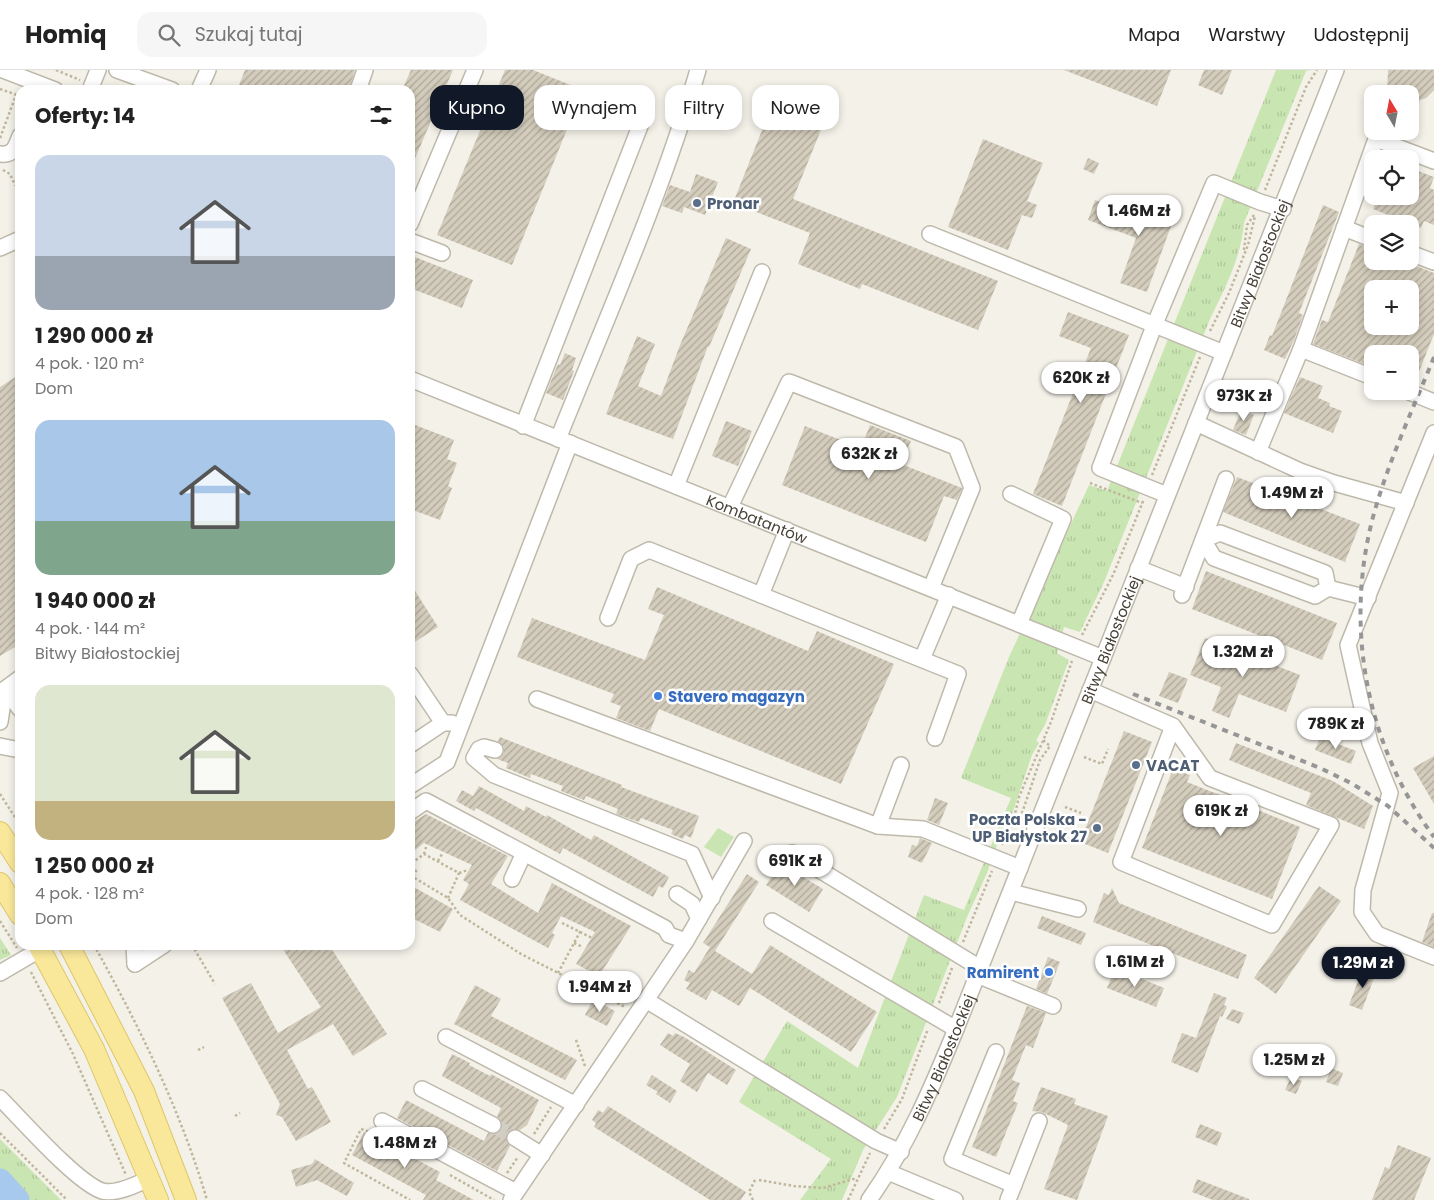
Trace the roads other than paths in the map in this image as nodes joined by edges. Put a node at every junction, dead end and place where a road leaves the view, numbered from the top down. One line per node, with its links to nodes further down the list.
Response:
1 (3, 70): 9 (street)
2 (98, 70): 10 (street)
3 (117, 70): 11 (street)
4 (208, 70): 12 (street)
5 (365, 70): 13 (street)
6 (475, 70): 19 (street)
7 (698, 70): 40 (street)
8 (1336, 70): 18 (street, Bitwy Białostockiej)
9 (34, 85)
10 (86, 85)
11 (158, 85)
12 (201, 85)
13 (360, 85)
14 (638, 130): 38 (street)
15 (15, 146): 16 (street)
16 (0, 154)
17 (1434, 161): 20 (street)
18 (1283, 209): 30 (street); 32 (street, Bitwy Białostockiej)
19 (415, 212)
20 (1344, 228): 22 (street); 31 (street)
21 (930, 234): 30 (street)
22 (1364, 236)
23 (15, 241): 25 (street)
24 (415, 243): 26 (street)
25 (0, 248)
26 (442, 253)
27 (1419, 256): 28 (street)
28 (1434, 262)
29 (762, 272): 43 (street)
30 (1154, 326): 32 (street); 45 (street)
31 (1302, 349): 33 (street); 41 (street)
32 (1224, 353): 37 (street, Bitwy Białostockiej)
33 (1364, 375)
34 (415, 382): 38 (street, Kombatantów)
35 (1419, 396): 36 (street)
36 (1434, 402)
37 (1196, 423): 41 (street); 45 (street, Bitwy Białostockiej)
38 (523, 426): 40 (street, Kombatantów)
39 (1434, 433): 46 (street)
40 (564, 441): 43 (street, Kombatantów); 67 (street)
41 (1258, 452): 46 (street)
42 (1226, 479): 49 (street)
43 (676, 486): 47 (street, Kombatantów)
44 (1011, 494): 57 (street)
45 (1167, 495): 50 (street, Bitwy Białostockiej)
46 (1406, 503): 55 (street)
47 (730, 507): 48 (street, Kombatantów); 51 (street)
48 (787, 530): 51 (street, Kombatantów); 53 (street)
49 (1203, 540): 50 (street); 52 (street); 52 (street)
50 (1138, 568): 58 (street, Bitwy Białostockiej)
51 (931, 588): 54 (street, Kombatantów)
52 (1328, 588): 55 (street)
53 (761, 594): 56 (street); 59 (street)
54 (949, 595): 57 (street, Kombatantów); 59 (street)
55 (1368, 598): 100 (street)
56 (608, 618)
57 (1020, 624): 58 (street, Kombatantów)
58 (1103, 658): 63 (street, Bitwy Białostockiej)
59 (922, 660): 70 (street)
60 (15, 681): 62 (street)
61 (415, 681): 68 (street)
62 (2, 688): 65 (street); 66 (street)
63 (1090, 690): 69 (street); 84 (street, Bitwy Białostockiej)
64 (537, 699): 78 (street)
65 (15, 702)
66 (0, 722)
67 (462, 722): 68 (street); 76 (street)
68 (444, 723): 71 (street)
69 (1173, 726): 69 (street)
70 (935, 738)
71 (415, 742)
72 (0, 746): 73 (street)
73 (15, 749)
74 (494, 750): 89 (street)
75 (901, 765): 78 (street)
76 (415, 783)
77 (415, 809): 81 (street)
78 (878, 826): 84 (street)
79 (0, 832): 83 (main road)
80 (744, 841): 89 (street)
81 (524, 853): 85 (street); 94 (street)
82 (792, 853): 101 (street)
83 (15, 855)
84 (1020, 868): 87 (street, Bitwy Białostockiej)
85 (512, 879)
86 (0, 883): 90 (main road)
87 (1011, 892): 91 (street); 101 (street, Bitwy Białostockiej)
88 (677, 894): 92 (street)
89 (712, 898): 92 (street)
90 (15, 907)
91 (1078, 909)
92 (699, 919): 94 (street)
93 (772, 921): 105 (street)
94 (686, 941): 103 (street)
95 (36, 950): 102 (street)
96 (42, 950): 118 (main road)
97 (72, 950): 122 (main road)
98 (134, 950): 99 (street)
99 (156, 950)
100 (1434, 958)
101 (979, 972): 104 (street); 105 (street, Bitwy Białostockiej)
102 (0, 973)
103 (646, 1000): 110 (street); 115 (street)
104 (1053, 1006)
105 (956, 1029): 115 (street, Bitwy Białostockiej)
106 (446, 1037): 110 (street)
107 (996, 1052): 119 (street)
108 (422, 1089): 112 (street)
109 (0, 1098): 118 (street)
110 (576, 1105): 116 (street)
111 (1039, 1121): 119 (street)
112 (492, 1125)
113 (380, 1127): 120 (street)
114 (515, 1138): 116 (street)
115 (901, 1152): 117 (street, Bitwy Białostockiej)
116 (542, 1155): 120 (street)
117 (888, 1172): 123 (street, Bitwy Białostockiej); 124 (street)
118 (150, 1178): 121 (main road)
119 (1014, 1186): 125 (street)
120 (513, 1196)
121 (158, 1200)
122 (186, 1200)
123 (869, 1200)
124 (955, 1200)
125 (1008, 1200)

